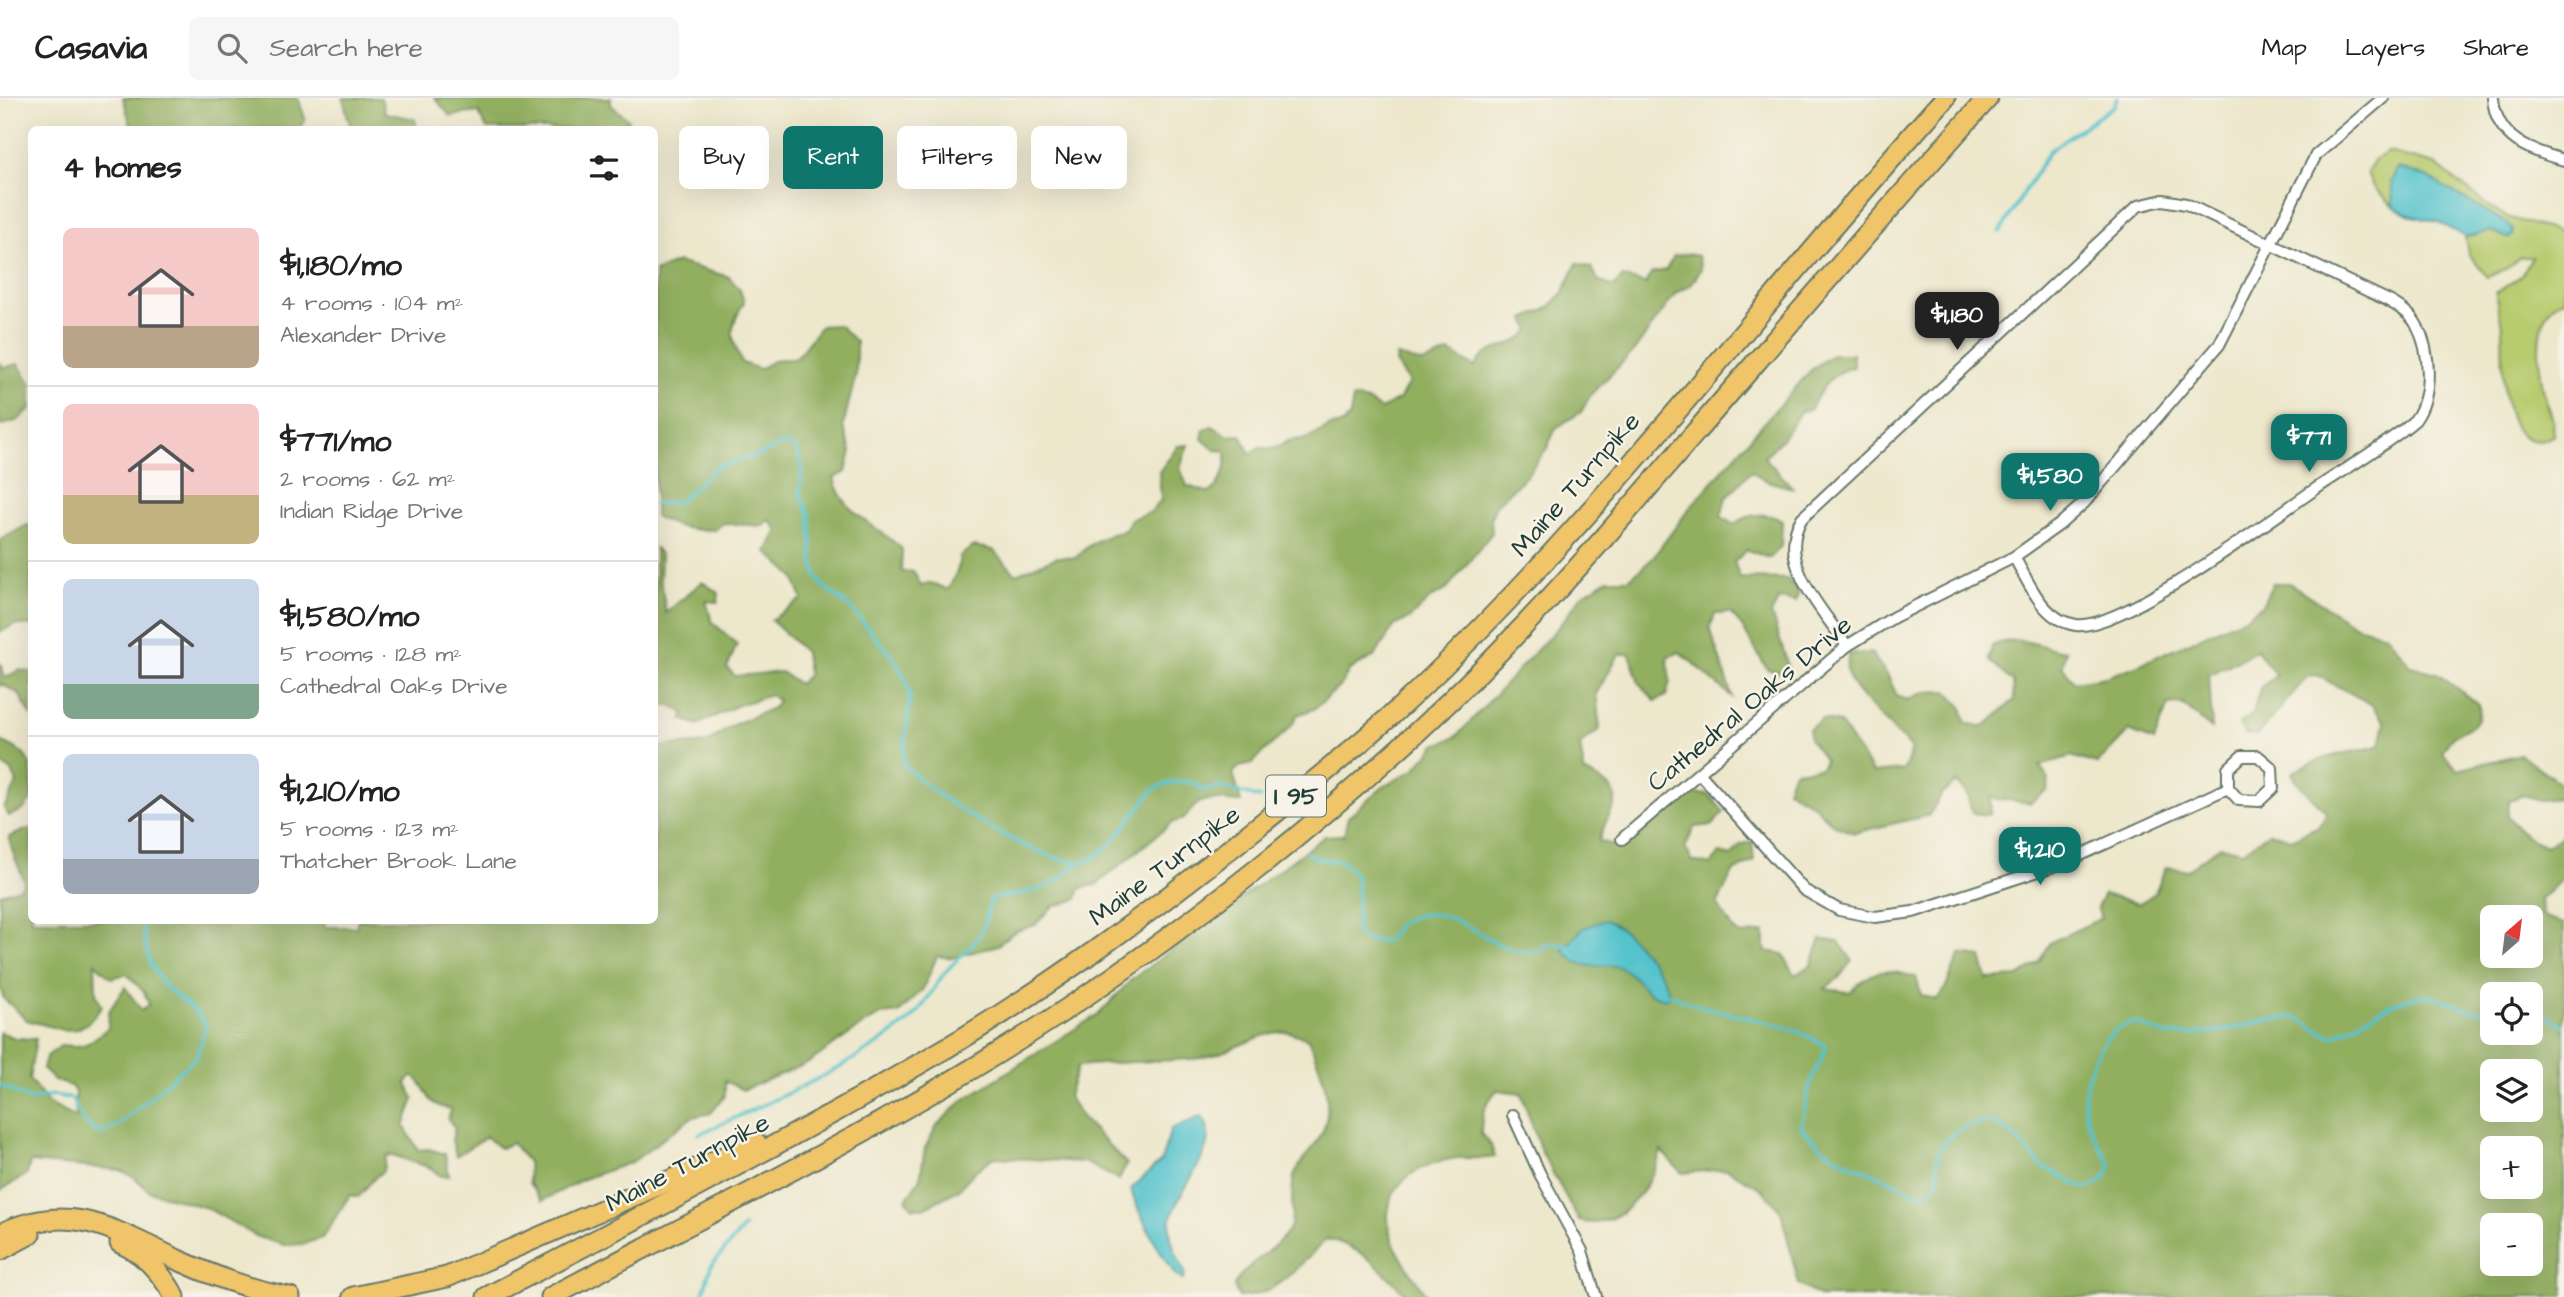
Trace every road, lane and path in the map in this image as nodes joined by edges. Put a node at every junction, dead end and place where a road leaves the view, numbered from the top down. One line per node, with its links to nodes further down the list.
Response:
1 (1945, 98): 13 (highway, Maine Turnpike / I 95)
2 (1988, 98): 20 (highway, I 95)
3 (2383, 98): 6 (street, Cathedral Oaks Drive)
4 (2493, 98): 5 (street)
5 (2564, 159)
6 (2270, 246): 7 (street, Cathedral Oaks Drive); 7 (street); 8 (street)
7 (2014, 557): 8 (street, Cathedral Oaks Drive)
8 (1847, 646): 9 (street, Cathedral Oaks Drive)
9 (1700, 774): 10 (street); 11 (street, Cathedral Oaks Drive)
10 (2228, 788): 10 (street)
11 (1622, 839)
12 (1513, 1115): 21 (street)
13 (779, 1143): 18 (highway); 19 (highway, Maine Turnpike / I 95)
14 (0, 1234): 17 (highway)
15 (0, 1250): 16 (highway)
16 (175, 1297)
17 (290, 1297)
18 (354, 1297)
19 (487, 1297)
20 (551, 1297)
21 (1597, 1297)

